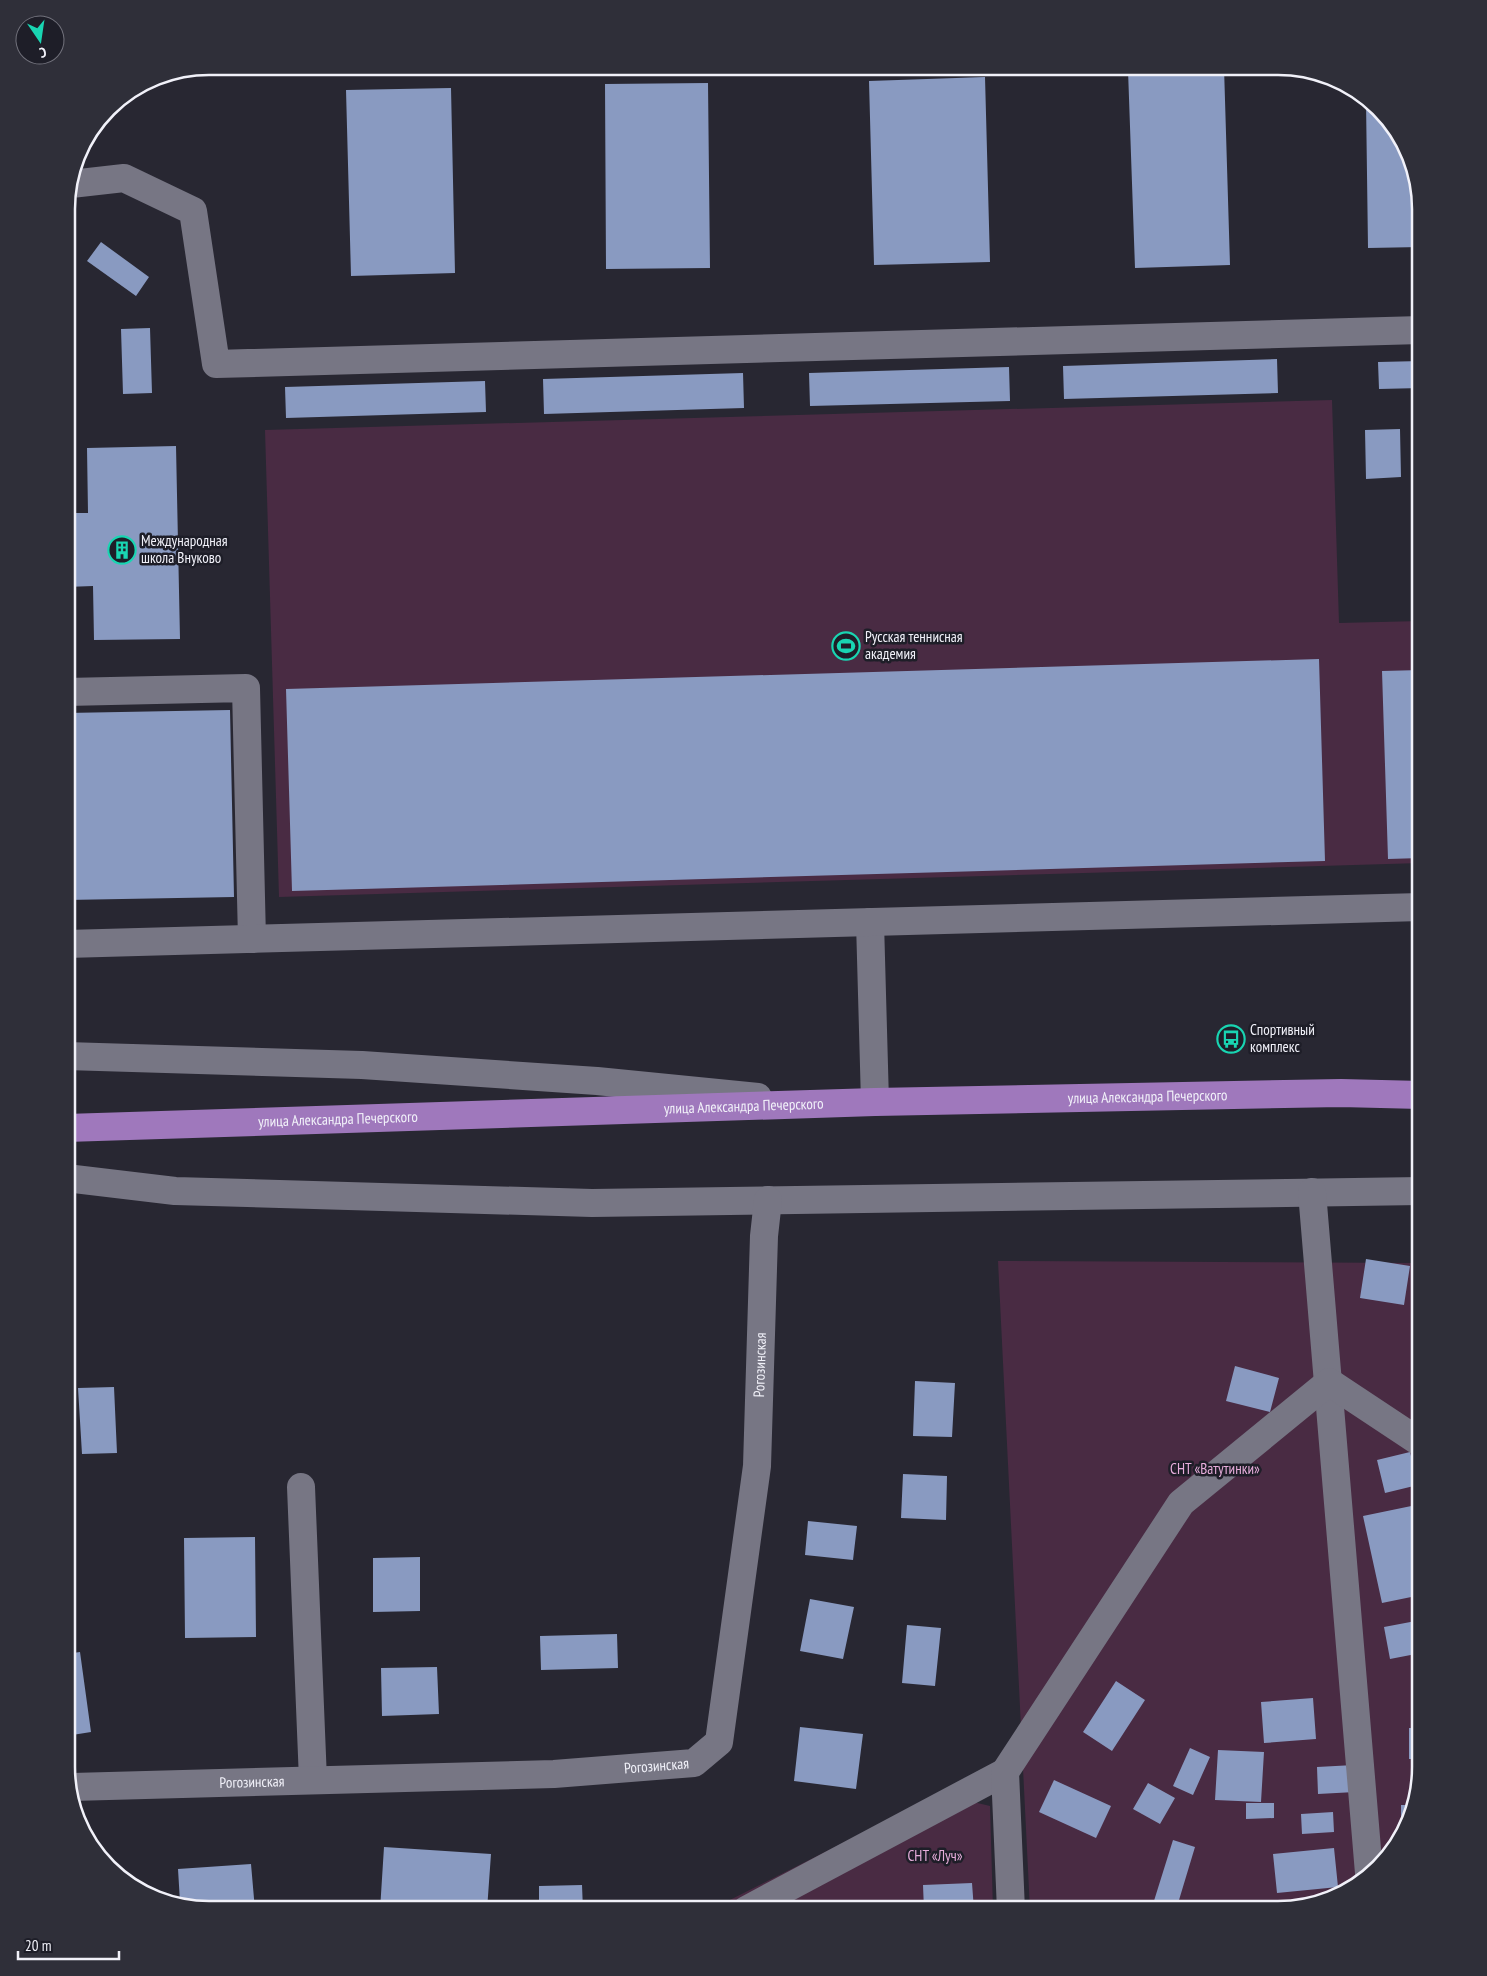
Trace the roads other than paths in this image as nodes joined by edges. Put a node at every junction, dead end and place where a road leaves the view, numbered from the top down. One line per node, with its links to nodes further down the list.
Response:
1 (78, 183): 2 (street)
2 (1412, 330)
3 (75, 692): 6 (street)
4 (1412, 907): 5 (street)
5 (870, 922): 6 (street); 10 (street)
6 (252, 939): 7 (street)
7 (75, 944)
8 (75, 1056): 11 (street)
9 (1412, 1095): 10 (main road, улица Александра Печерского)
10 (875, 1102): 11 (main road, улица Александра Печерского)
11 (827, 1104): 12 (main road, улица Александра Печерского)
12 (75, 1128)
13 (75, 1179): 16 (street)
14 (1412, 1191): 15 (street)
15 (1312, 1192): 16 (street); 17 (street)
16 (768, 1200): 21 (street, Рогозинская)
17 (1329, 1382): 18 (street); 20 (street); 23 (street)
18 (1412, 1437)
19 (301, 1487): 21 (street)
20 (1005, 1772): 24 (street); 25 (street)
21 (313, 1780): 22 (street, Рогозинская)
22 (76, 1787)
23 (1368, 1866)
24 (763, 1901)
25 (1011, 1901)

